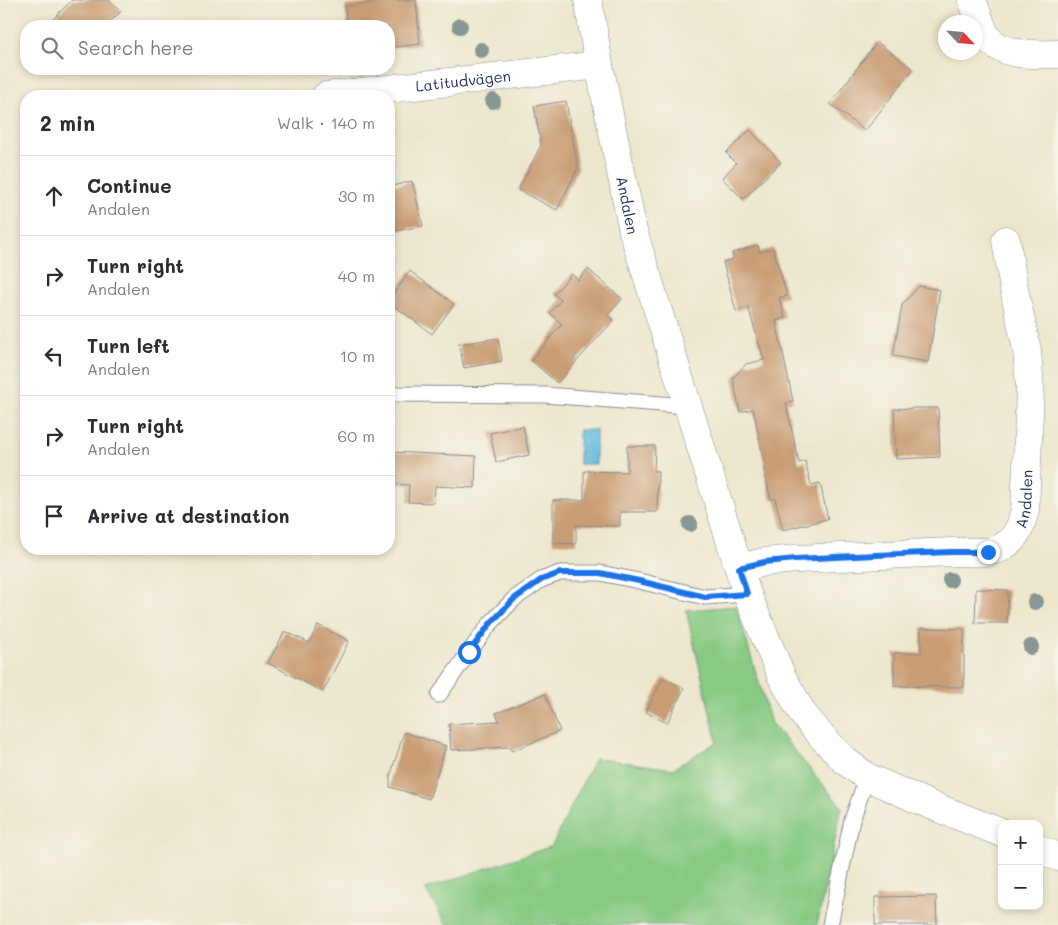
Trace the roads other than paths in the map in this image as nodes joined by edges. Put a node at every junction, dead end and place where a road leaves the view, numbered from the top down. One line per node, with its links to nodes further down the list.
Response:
1 (588, 0): 4 (street, Andalen)
2 (972, 0): 3 (street)
3 (1058, 54)
4 (599, 65): 5 (street, Latitudvägen); 8 (street, Andalen)
5 (379, 90)
6 (1006, 240): 9 (street, Andalen)
7 (395, 394): 8 (lane)
8 (687, 406): 9 (street, Andalen)
9 (739, 568): 10 (street, Andalen)
10 (747, 594): 11 (lane); 12 (street, Andalen)
11 (439, 695)
12 (867, 777): 13 (street, Andalen); 16 (lane)
13 (998, 831)
14 (1043, 851): 15 (street)
15 (1058, 857)
16 (830, 925)

